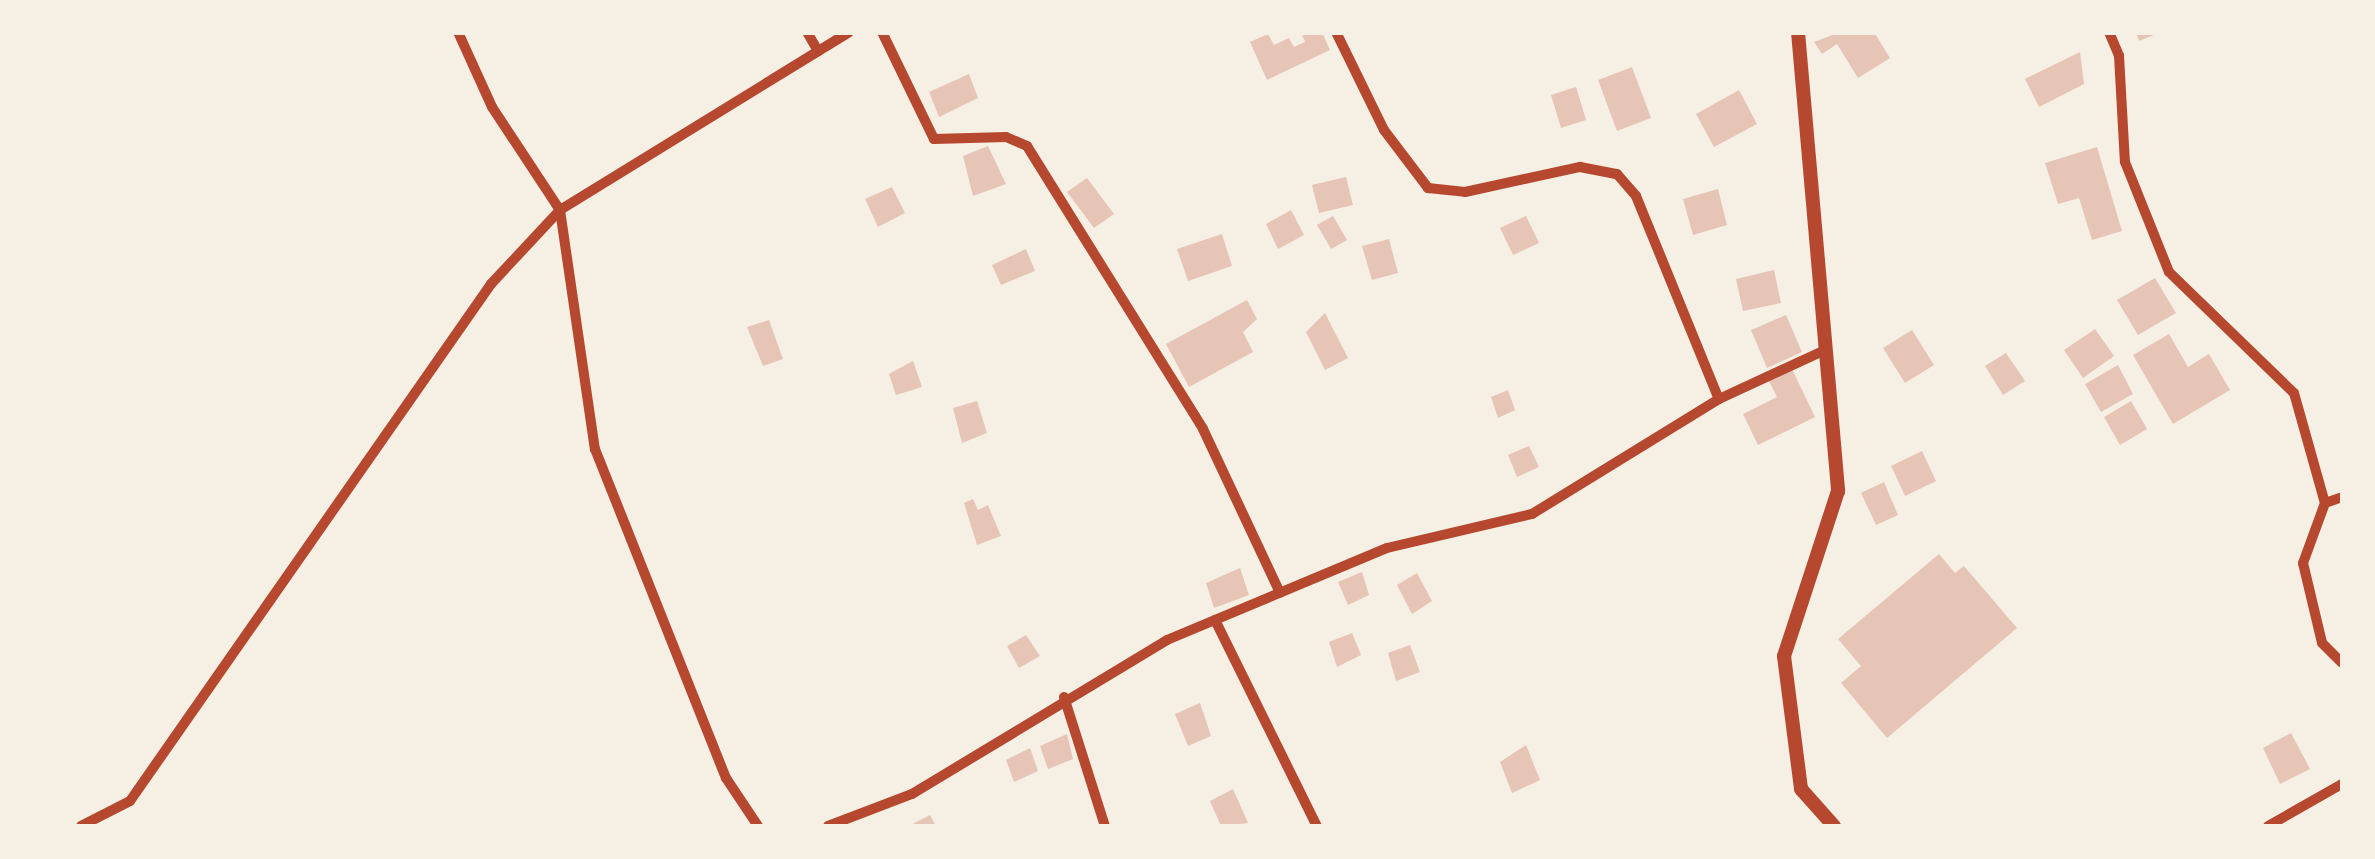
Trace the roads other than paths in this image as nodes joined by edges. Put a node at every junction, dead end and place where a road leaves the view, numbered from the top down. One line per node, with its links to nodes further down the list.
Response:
1 (458, 32): 9 (street)
2 (807, 32): 8 (street)
3 (849, 32): 8 (street)
4 (882, 32): 14 (street)
5 (1336, 32): 11 (street)
6 (1798, 32): 10 (street)
7 (2109, 32): 13 (street)
8 (818, 51): 9 (street)
9 (560, 210): 19 (street); 20 (street)
10 (1824, 350): 11 (street); 24 (street)
11 (1719, 400): 14 (street)
12 (2342, 497): 13 (street)
13 (2324, 502): 16 (street)
14 (1280, 593): 15 (street)
15 (1215, 620): 17 (street); 23 (street)
16 (2342, 663)
17 (1064, 697): 21 (street); 22 (street)
18 (2342, 784): 25 (street)
19 (81, 826)
20 (758, 826)
21 (828, 826)
22 (1105, 826)
23 (1318, 826)
24 (1831, 826)
25 (2268, 826)

